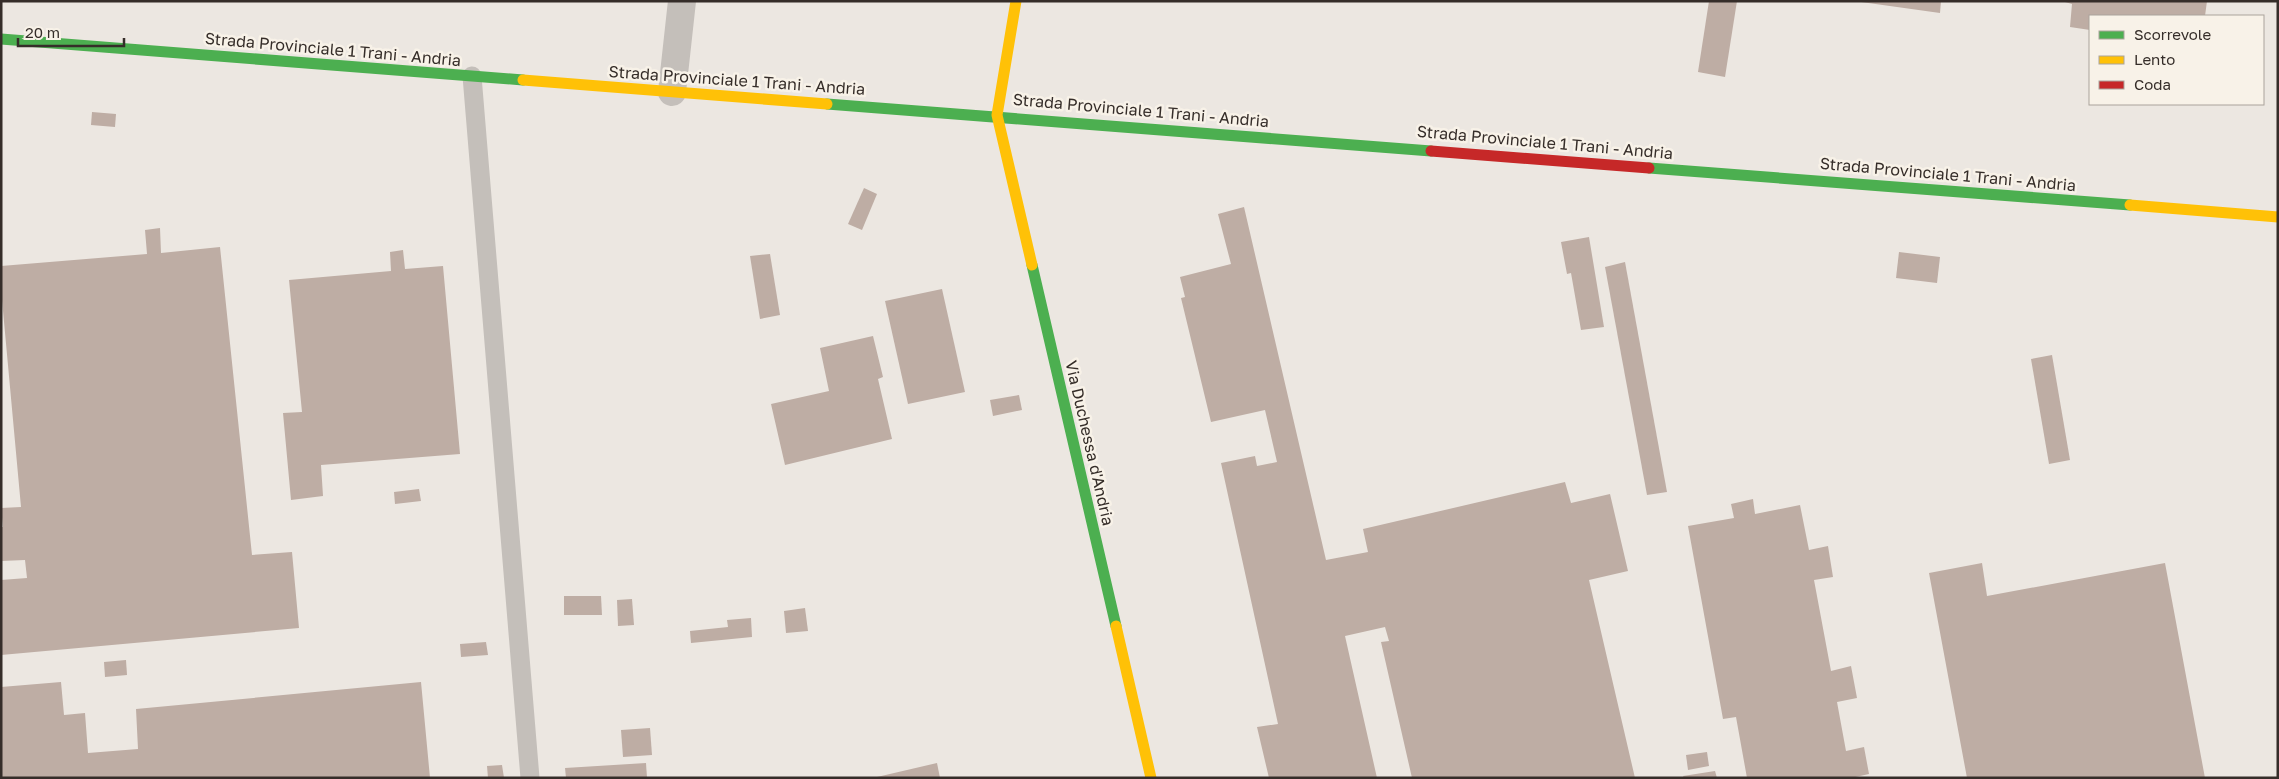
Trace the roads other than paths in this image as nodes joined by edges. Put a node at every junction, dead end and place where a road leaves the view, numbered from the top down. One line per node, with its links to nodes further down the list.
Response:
1 (682, 1): 5 (street)
2 (1016, 1): 6 (main road)
3 (1, 39): 4 (main road, Strada Provinciale 1 Trani - Andria)
4 (472, 76): 5 (main road, Strada Provinciale 1 Trani - Andria); 8 (lane)
5 (672, 92): 6 (main road, Strada Provinciale 1 Trani - Andria)
6 (997, 115): 7 (main road, Strada Provinciale 1 Trani - Andria); 9 (main road, Via Duchessa d'Andria)
7 (2278, 217)
8 (530, 778)
9 (1151, 778)

